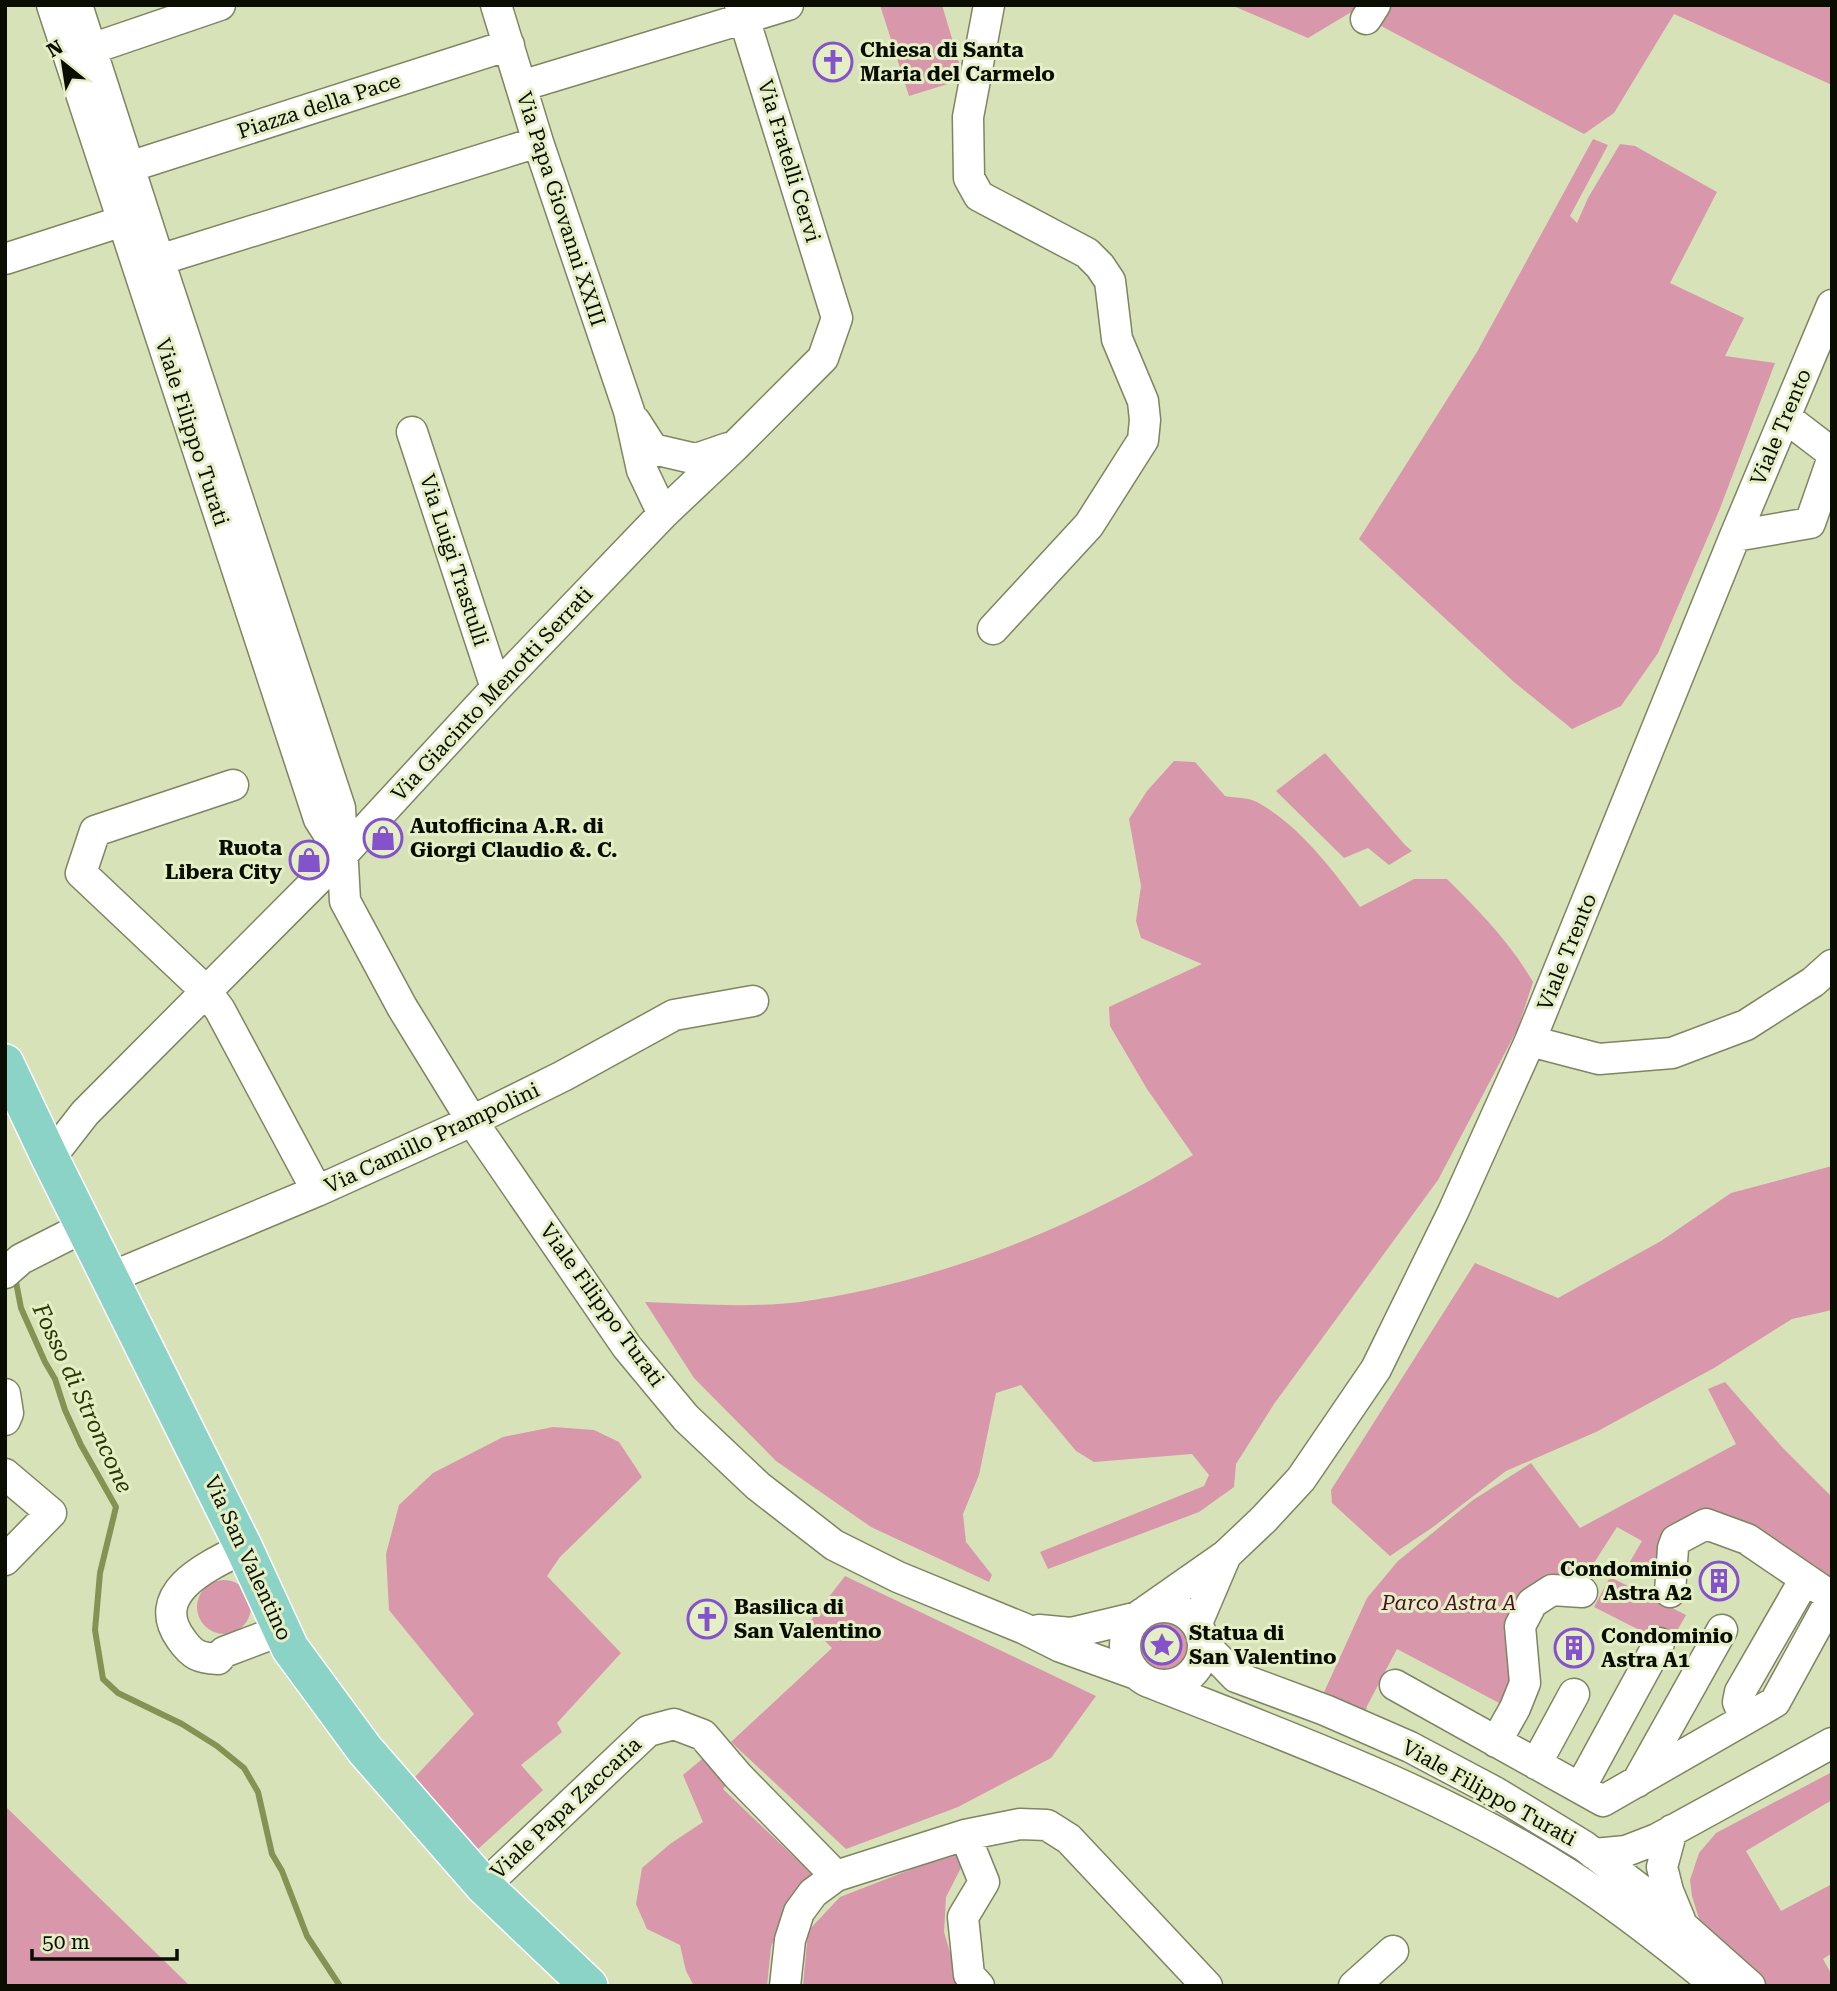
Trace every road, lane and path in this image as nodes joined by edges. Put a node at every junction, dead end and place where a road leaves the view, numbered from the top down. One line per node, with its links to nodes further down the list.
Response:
1 (52, 5): 13 (street, Viale Filippo Turati)
2 (77, 5): 9 (street, Viale Filippo Turati)
3 (220, 5): 9 (street)
4 (496, 5): 8 (street, Via Papa Giovanni XXIII)
5 (788, 5): 7 (street)
6 (989, 5): 27 (street)
7 (742, 12): 10 (street); 17 (street, Via Fratelli Cervi)
8 (509, 45): 10 (street, Via Papa Giovanni XXIII); 12 (street, Piazza della Pace)
9 (91, 49): 12 (street, Viale Filippo Turati)
10 (521, 86): 11 (street, Via Papa Giovanni XXIII)
11 (538, 142): 15 (street); 18 (street, Via Papa Giovanni XXIII)
12 (129, 167): 15 (street, Viale Filippo Turati)
13 (123, 220): 14 (street); 30 (street, Viale Filippo Turati)
14 (5, 259)
15 (159, 260): 30 (street, Viale Filippo Turati)
16 (1832, 305): 19 (street, Viale Trento)
17 (837, 318): 21 (street, Via Giacinto Menotti Serrati)
18 (629, 411): 22 (street, Via Papa Giovanni XXIII); 25 (street, Via Papa Giovanni XXIII)
19 (1785, 417): 23 (street); 26 (street, Viale Trento)
20 (412, 432): 28 (street, Via Luigi Trastulli)
21 (736, 446): 22 (street); 25 (street, Via Giacinto Menotti Serrati)
22 (653, 449): 25 (street, Via Papa Giovanni XXIII)
23 (1832, 453)
24 (1832, 460): 26 (street)
25 (663, 514): 28 (street, Via Giacinto Menotti Serrati)
26 (1735, 536): 34 (street, Viale Trento)
27 (993, 629)
28 (496, 688): 30 (street, Via Giacinto Menotti Serrati)
29 (233, 785): 32 (street)
30 (342, 855): 32 (street, Via Giacinto Menotti Serrati); 36 (street, Viale Filippo Turati)
31 (1832, 965): 34 (street)
32 (206, 991): 37 (street, Via Giacinto Menotti Serrati); 38 (street)
33 (753, 1001): 36 (street, Via Camillo Prampolini)
34 (1530, 1041): 46 (street, Viale Trento)
35 (5, 1063): 37 (main road, Via San Valentino)
36 (472, 1121): 38 (street, Via Camillo Prampolini); 53 (street, Viale Filippo Turati)
37 (50, 1158): 39 (main road, Via San Valentino)
38 (317, 1191): 41 (street, Via Camillo Prampolini)
39 (84, 1227): 40 (street); 41 (main road, Via San Valentino)
40 (13, 1266)
41 (109, 1278): 45 (main road, Via San Valentino)
42 (5, 1394): 43 (street)
43 (5, 1420)
44 (5, 1474): 47 (street)
45 (244, 1548): 54 (main road, Via San Valentino); 54 (street)
46 (1226, 1555): 52 (street, Viale Trento); 56 (street, Viale Trento)
47 (5, 1560)
48 (1805, 1579): 50 (street); 51 (street); 61 (street)
49 (1582, 1592): 62 (street)
50 (1670, 1592)
51 (1832, 1598): 61 (street)
52 (1142, 1614): 53 (street, Viale Filippo Turati); 56 (street); 58 (street)
53 (1025, 1629): 58 (street, Viale Filippo Turati)
54 (282, 1630): 71 (main road, Via San Valentino)
55 (1722, 1630): 64 (street)
56 (1200, 1633): 58 (street); 69 (street, Viale Filippo Turati)
57 (1659, 1643): 66 (street)
58 (1145, 1679): 79 (street, Viale Filippo Turati)
59 (1395, 1685): 62 (street)
60 (1574, 1694): 65 (street)
61 (1745, 1704): 64 (street)
62 (1496, 1742): 65 (street)
63 (1832, 1743): 67 (street)
64 (1668, 1748): 66 (street)
65 (1536, 1764): 66 (street)
66 (1580, 1788)
67 (1672, 1830): 69 (street); 72 (street)
68 (965, 1835): 70 (street); 76 (street); 77 (street)
69 (1594, 1854): 72 (street, Viale Filippo Turati)
70 (836, 1876): 71 (street, Viale Papa Zaccaria); 75 (street)
71 (484, 1886): 74 (main road, Via San Valentino)
72 (1683, 1926): 80 (street, Viale Filippo Turati)
73 (1392, 1951): 78 (street)
74 (589, 1986)
75 (785, 1986)
76 (979, 1986)
77 (1206, 1986)
78 (1354, 1986)
79 (1717, 1986)
80 (1749, 1986)

